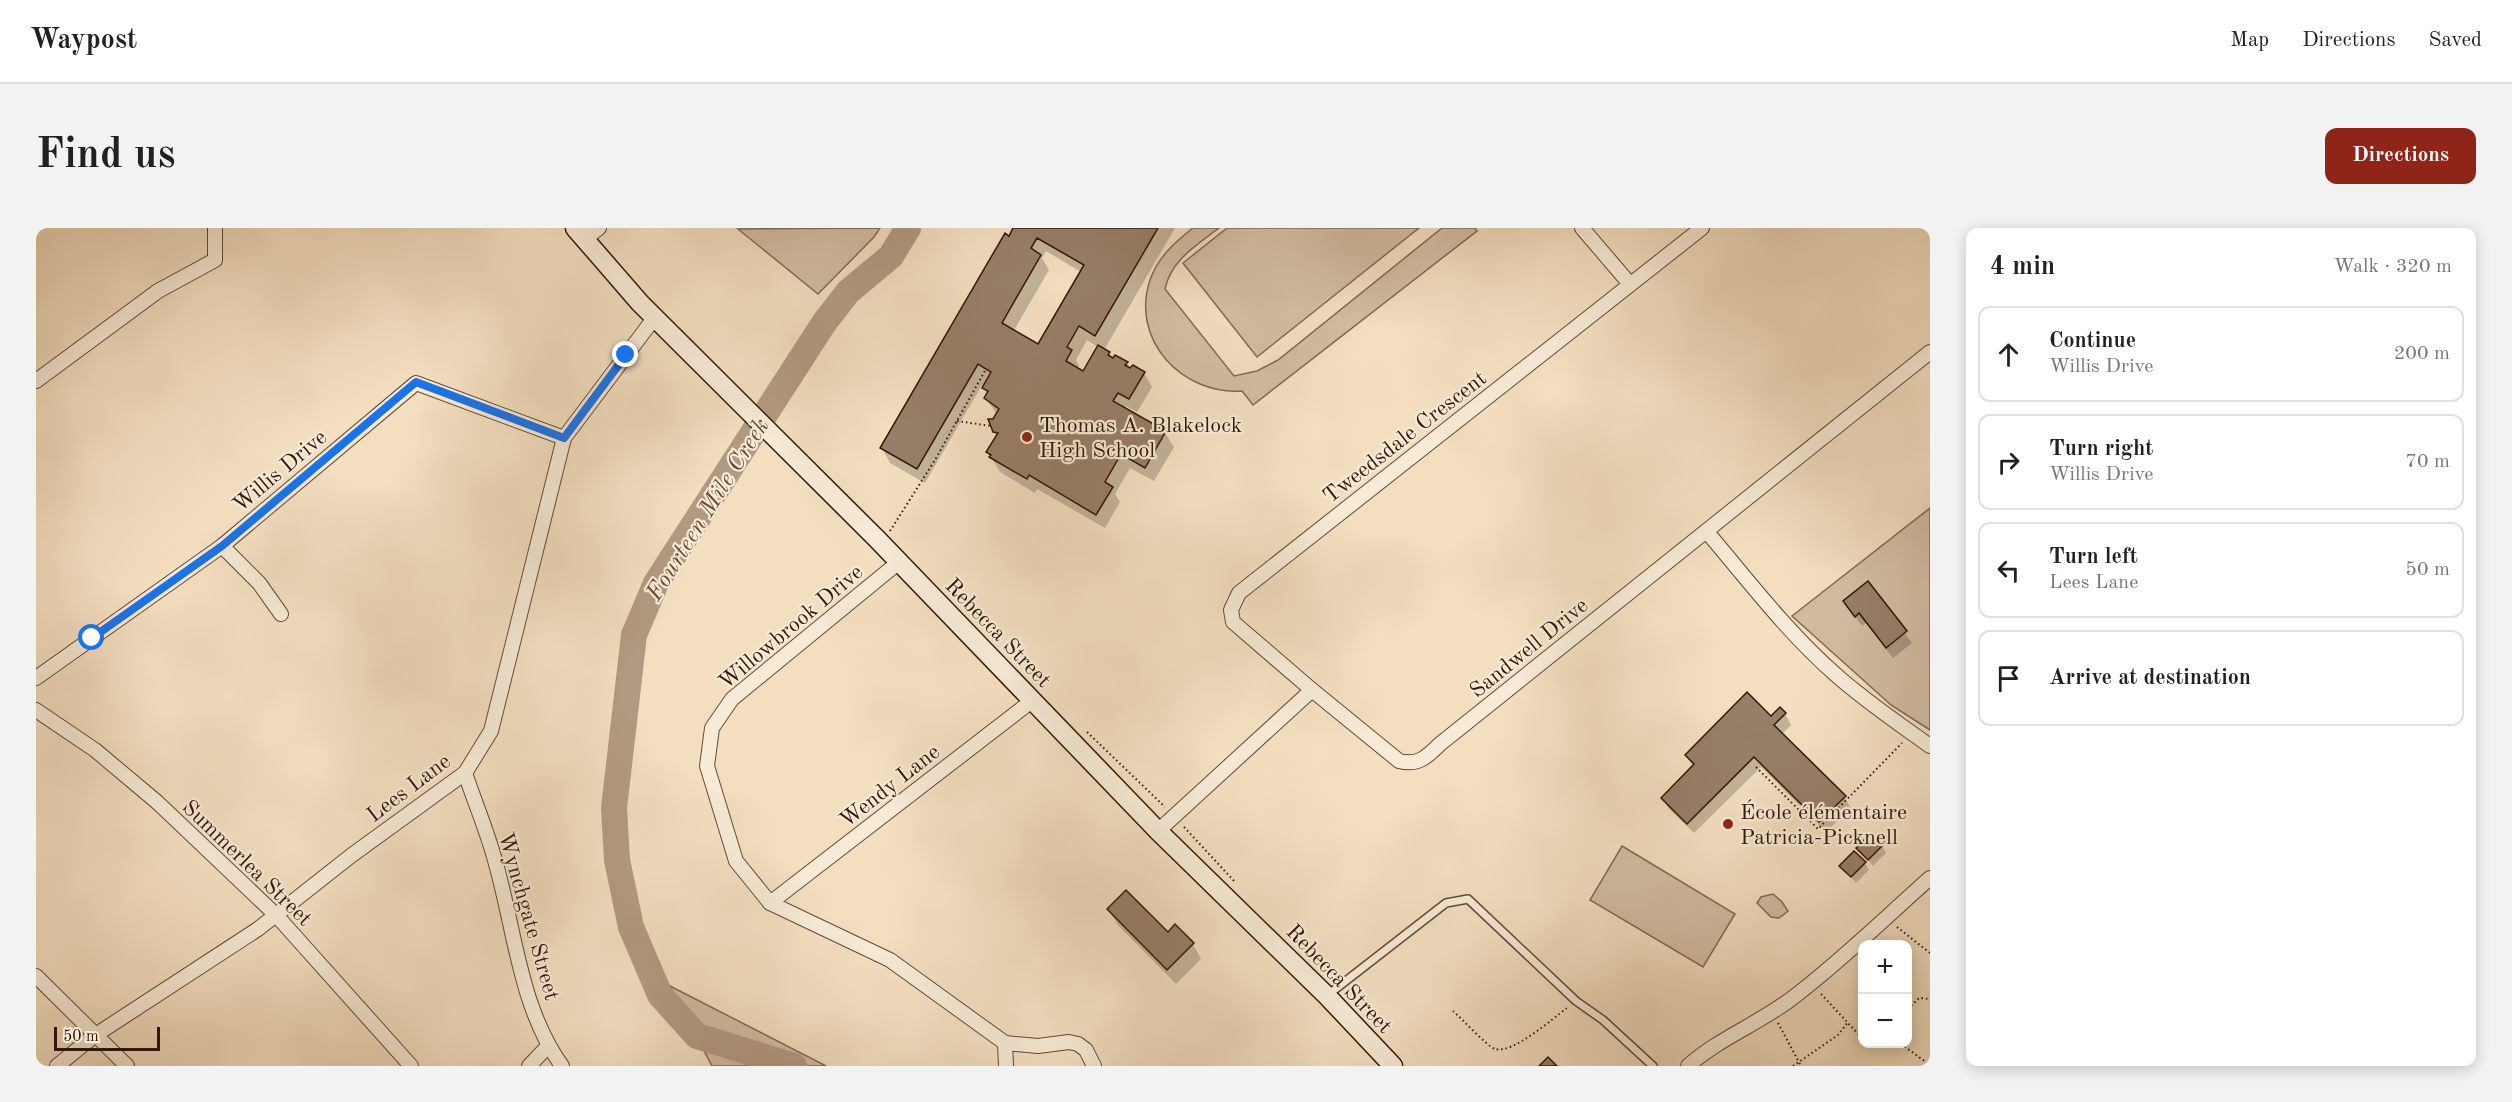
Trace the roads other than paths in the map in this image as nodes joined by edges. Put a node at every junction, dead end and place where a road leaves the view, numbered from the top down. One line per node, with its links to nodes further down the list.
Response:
1 (215, 228): 8 (street)
2 (1582, 228): 5 (street)
3 (1702, 228): 5 (street, Tweedsdale Crescent)
4 (586, 232): 6 (main road, Rebecca Street)
5 (1629, 284): 15 (street, Tweedsdale Crescent)
6 (655, 317): 9 (street, Lees Lane); 12 (main road, Rebecca Street)
7 (1930, 352): 10 (street, Sandwell Drive)
8 (36, 381)
9 (564, 438): 11 (street, Willis Drive); 19 (street, Lees Lane)
10 (1707, 532): 15 (street, Sandwell Drive); 18 (street)
11 (222, 546): 13 (street); 14 (street, Willis Drive)
12 (898, 562): 16 (main road, Rebecca Street); 22 (street, Willowbrook Drive)
13 (281, 614)
14 (36, 678)
15 (1312, 690): 20 (street)
16 (1033, 700): 20 (main road, Rebecca Street); 22 (street, Wendy Lane)
17 (36, 710): 23 (street, Summerlea Street)
18 (1930, 746)
19 (465, 773): 23 (street, Lees Lane); 28 (street, Wynchgate Street)
20 (1158, 831): 25 (main road, Rebecca Street)
21 (1930, 878): 38 (street)
22 (770, 903): 27 (street, Willowbrook Drive)
23 (276, 915): 26 (street, Lees Lane); 31 (street, Summerlea Street)
24 (36, 976): 26 (street)
25 (1327, 996): 36 (main road, Rebecca Street); 37 (lane)
26 (94, 1036): 29 (street, Lees Lane); 30 (street)
27 (1005, 1043): 34 (street); 35 (street)
28 (548, 1046): 32 (street); 33 (street, Wynchgate Street)
29 (57, 1066)
30 (127, 1066)
31 (411, 1066)
32 (529, 1066)
33 (562, 1066)
34 (1006, 1066)
35 (1094, 1066)
36 (1392, 1066)
37 (1653, 1066)
38 (1688, 1066)

